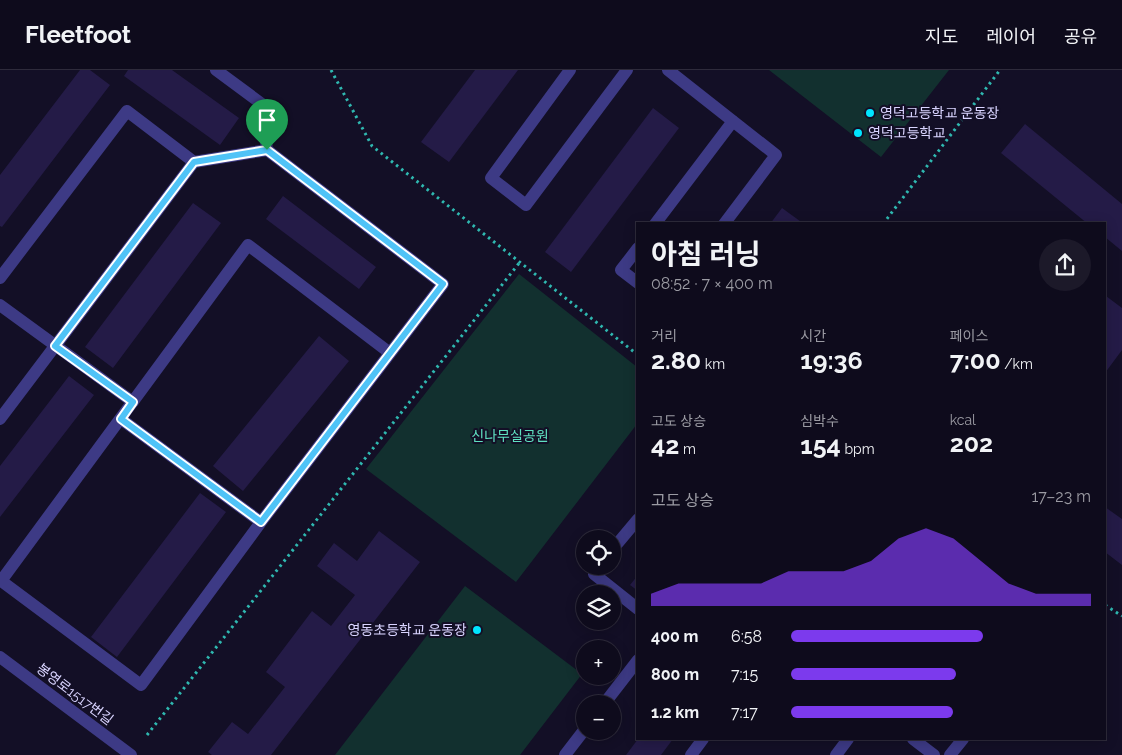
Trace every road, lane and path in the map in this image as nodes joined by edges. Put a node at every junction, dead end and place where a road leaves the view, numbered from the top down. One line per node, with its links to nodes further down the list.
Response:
1 (216, 70): 8 (street)
2 (331, 70): 14 (path)
3 (570, 70): 4 (street)
4 (627, 70)
5 (668, 70): 7 (street)
6 (1000, 70): 12 (path)
7 (733, 121): 10 (street); 11 (street)
8 (267, 150): 9 (street); 19 (street)
9 (194, 162): 15 (street); 18 (street)
10 (657, 222)
11 (726, 222)
12 (885, 222)
13 (636, 251): 16 (street)
14 (520, 262): 20 (path); 35 (path)
15 (0, 278)
16 (636, 281)
17 (0, 305): 18 (street)
18 (55, 346): 21 (street); 22 (street)
19 (390, 353): 21 (street); 25 (street)
20 (636, 353)
21 (133, 402): 23 (street)
22 (0, 419)
23 (121, 419): 25 (street); 28 (street)
24 (636, 521): 26 (street)
25 (261, 522): 28 (street)
26 (621, 539)
27 (595, 575): 30 (street)
28 (0, 581)
29 (1106, 606): 31 (path)
30 (636, 607)
31 (1122, 616)
32 (0, 657): 41 (street, 봉영로1517번길)
33 (636, 663): 34 (street)
34 (611, 695)
35 (147, 735)
36 (577, 740): 42 (street)
37 (702, 740): 43 (street)
38 (845, 740): 44 (street)
39 (914, 740): 45 (street)
40 (962, 740): 46 (street)
41 (131, 755)
42 (565, 755)
43 (691, 755)
44 (836, 755)
45 (934, 755)
46 (950, 755)

